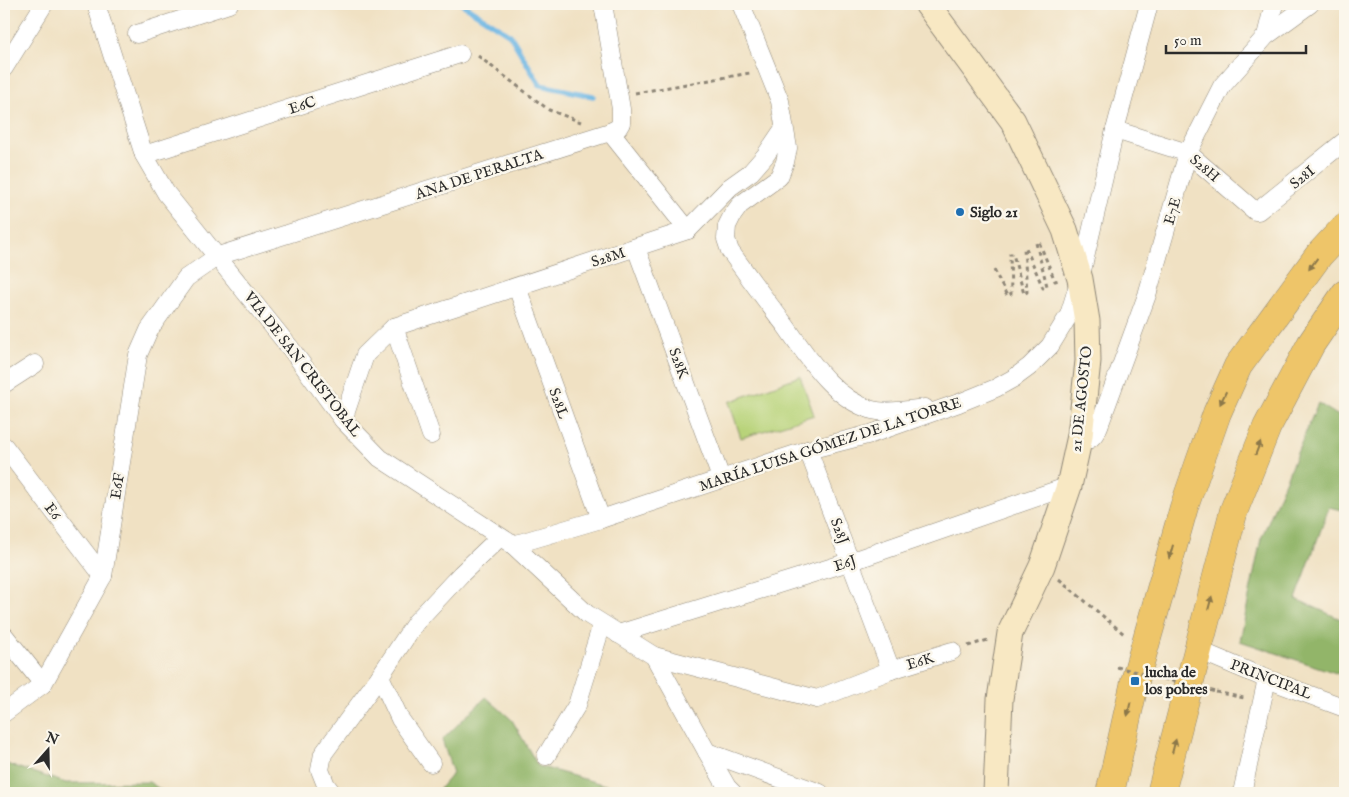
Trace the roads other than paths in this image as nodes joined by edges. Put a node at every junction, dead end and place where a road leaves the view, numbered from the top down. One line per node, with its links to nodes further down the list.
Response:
1 (44, 4): 13 (street)
2 (96, 4): 19 (street, VIA DE SAN CRISTOBAL)
3 (229, 4): 10 (street)
4 (603, 4): 16 (street)
5 (740, 4): 14 (street)
6 (927, 4): 25 (street, 21 DE AGOSTO)
7 (1150, 4): 15 (street, MARÍA LUISA GÓMEZ DE LA TORRE)
8 (1274, 4): 11 (street)
9 (1310, 4): 11 (street, E7E)
10 (137, 34)
11 (1266, 36): 18 (street, E7E)
12 (460, 54): 19 (street, E6C)
13 (4, 68)
14 (784, 128): 22 (street, S28M); 31 (street)
15 (1115, 130): 18 (street, S28H); 25 (street, MARÍA LUISA GÓMEZ DE LA TORRE)
16 (610, 132): 22 (street); 24 (street, ANA DE PERALTA)
17 (1345, 142): 20 (street, S28I)
18 (1188, 153): 20 (street, S28H); 34 (street, E7E)
19 (144, 156): 24 (street, VIA DE SAN CRISTOBAL)
20 (1258, 211)
21 (1345, 227): 62 (main road, one-way to 62)
22 (688, 230): 23 (street, S28M)
23 (636, 248): 26 (street, S28M); 37 (street, S28K)
24 (218, 256): 32 (street, VIA DE SAN CRISTOBAL); 42 (street, E6F)
25 (1068, 276): 31 (street, MARÍA LUISA GÓMEZ DE LA TORRE); 34 (street, 21 DE AGOSTO)
26 (517, 287): 28 (street, S28M); 39 (street, S28L)
27 (1345, 294): 46 (main road, one-way to 27)
28 (394, 327): 32 (street, S28M); 33 (street)
29 (35, 364): 30 (street)
30 (4, 384)
31 (959, 404): 36 (street, MARÍA LUISA GÓMEZ DE LA TORRE)
32 (343, 420): 40 (street, VIA DE SAN CRISTOBAL)
33 (431, 436)
34 (1078, 443): 38 (street, 21 DE AGOSTO)
35 (4, 446): 42 (street, E6)
36 (808, 450): 37 (street, MARÍA LUISA GÓMEZ DE LA TORRE); 41 (street, S28J)
37 (721, 478): 39 (street, MARÍA LUISA GÓMEZ DE LA TORRE)
38 (1069, 486): 41 (street, E6J); 61 (street, 21 DE AGOSTO)
39 (601, 520): 40 (street, MARÍA LUISA GÓMEZ DE LA TORRE)
40 (507, 541): 43 (street, VIA DE SAN CRISTOBAL); 50 (street)
41 (852, 561): 44 (street, E6J); 49 (street, S28J)
42 (103, 576): 52 (street, E6F)
43 (602, 624): 44 (street, VIA DE SAN CRISTOBAL); 56 (street)
44 (618, 634): 48 (street, VIA DE SAN CRISTOBAL)
45 (4, 635): 52 (street)
46 (1198, 650): 51 (street, PRINCIPAL); 63 (main road, one-way to 46)
47 (952, 651): 49 (street, E6K)
48 (654, 656): 49 (street, E6K); 55 (street, VIA DE SAN CRISTOBAL)
49 (891, 670)
50 (380, 676): 57 (street); 58 (street)
51 (1267, 679): 53 (street, PRINCIPAL); 64 (street)
52 (43, 684): 54 (street, E6F)
53 (1345, 708)
54 (4, 713)
55 (707, 752): 59 (street, VIA DE SAN CRISTOBAL); 60 (street)
56 (546, 756)
57 (431, 763)
58 (332, 793)
59 (733, 793)
60 (820, 793)
61 (996, 793)
62 (1110, 793)
63 (1161, 793)
64 (1242, 793)

